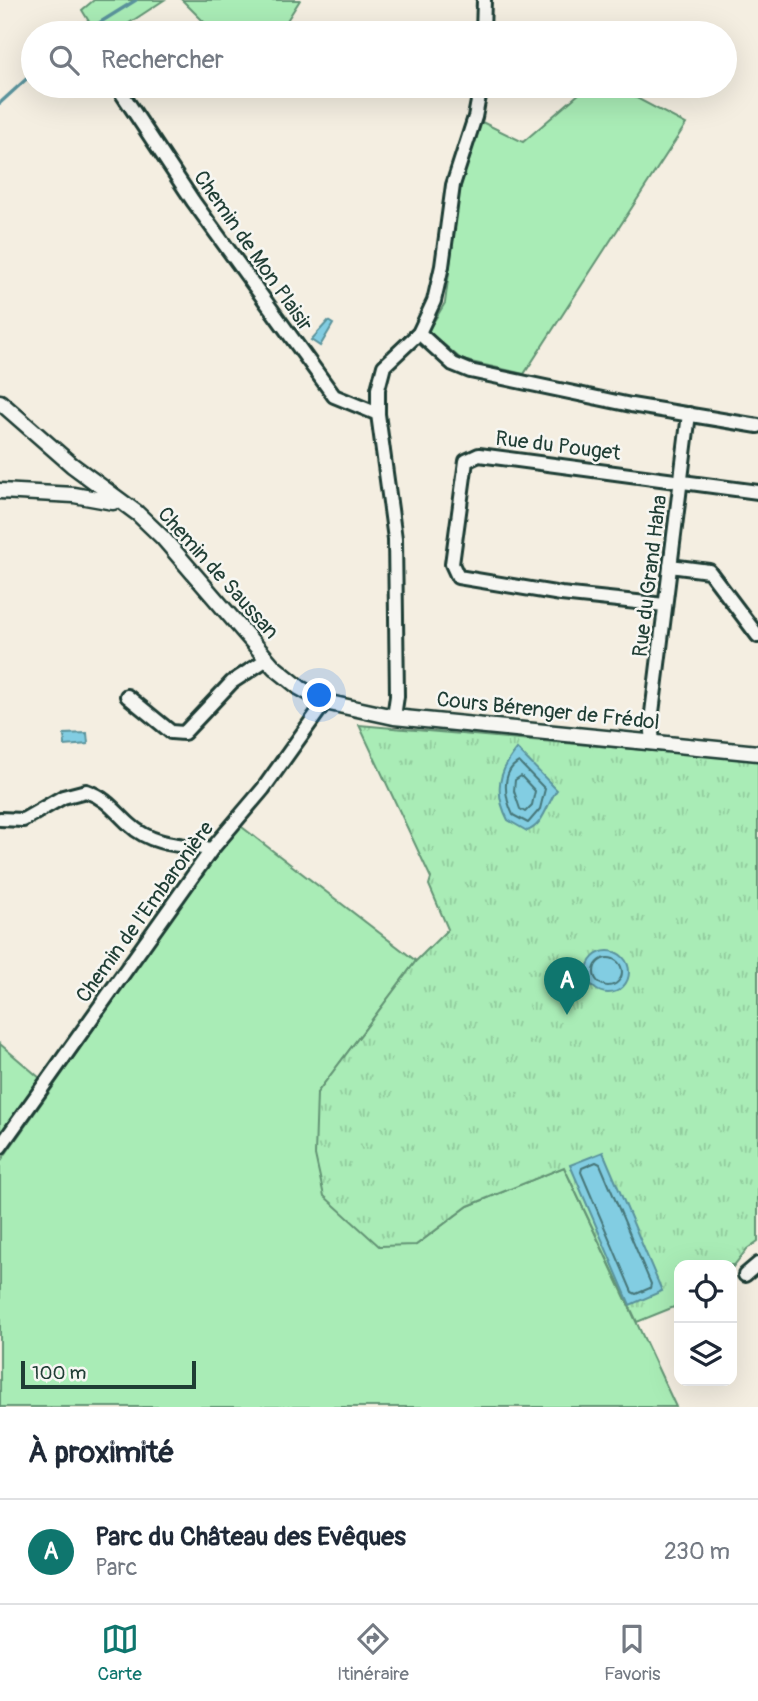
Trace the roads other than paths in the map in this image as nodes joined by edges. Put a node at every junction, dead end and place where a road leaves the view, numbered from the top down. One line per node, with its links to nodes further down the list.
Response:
1 (484, 0): 2 (street)
2 (483, 21)
3 (125, 98): 7 (street, Chemin de Mon Plaisir)
4 (479, 98): 5 (street)
5 (419, 333): 7 (street); 8 (street)
6 (0, 402): 10 (street, Chemin de Saussan)
7 (378, 414): 22 (street)
8 (689, 414): 9 (street); 11 (street, Rue du Grand Haha)
9 (758, 426)
10 (72, 465): 14 (street); 15 (street, Chemin de Saussan)
11 (681, 481): 13 (street); 16 (street, Rue du Grand Haha); 17 (street, Rue du Pouget)
12 (0, 491): 14 (street)
13 (758, 492)
14 (74, 495): 15 (street)
15 (121, 503): 19 (street, Chemin de Saussan)
16 (670, 566): 17 (street, Rue du Grand Haha); 18 (street)
17 (665, 605): 23 (street, Rue du Grand Haha)
18 (758, 636)
19 (267, 659): 20 (street); 21 (street, Chemin de Saussan)
20 (127, 696)
21 (330, 703): 22 (street, Cours Bérenger de Frédol); 26 (street, Chemin de l'Embaronière)
22 (394, 717): 23 (street, Cours Bérenger de Frédol)
23 (653, 743): 24 (street, Cours Bérenger de Frédol)
24 (758, 753)
25 (0, 819): 26 (street)
26 (212, 849): 27 (street, Chemin de l'Embaronière)
27 (0, 1147)
28 (758, 1265): 29 (street)
29 (745, 1275)

